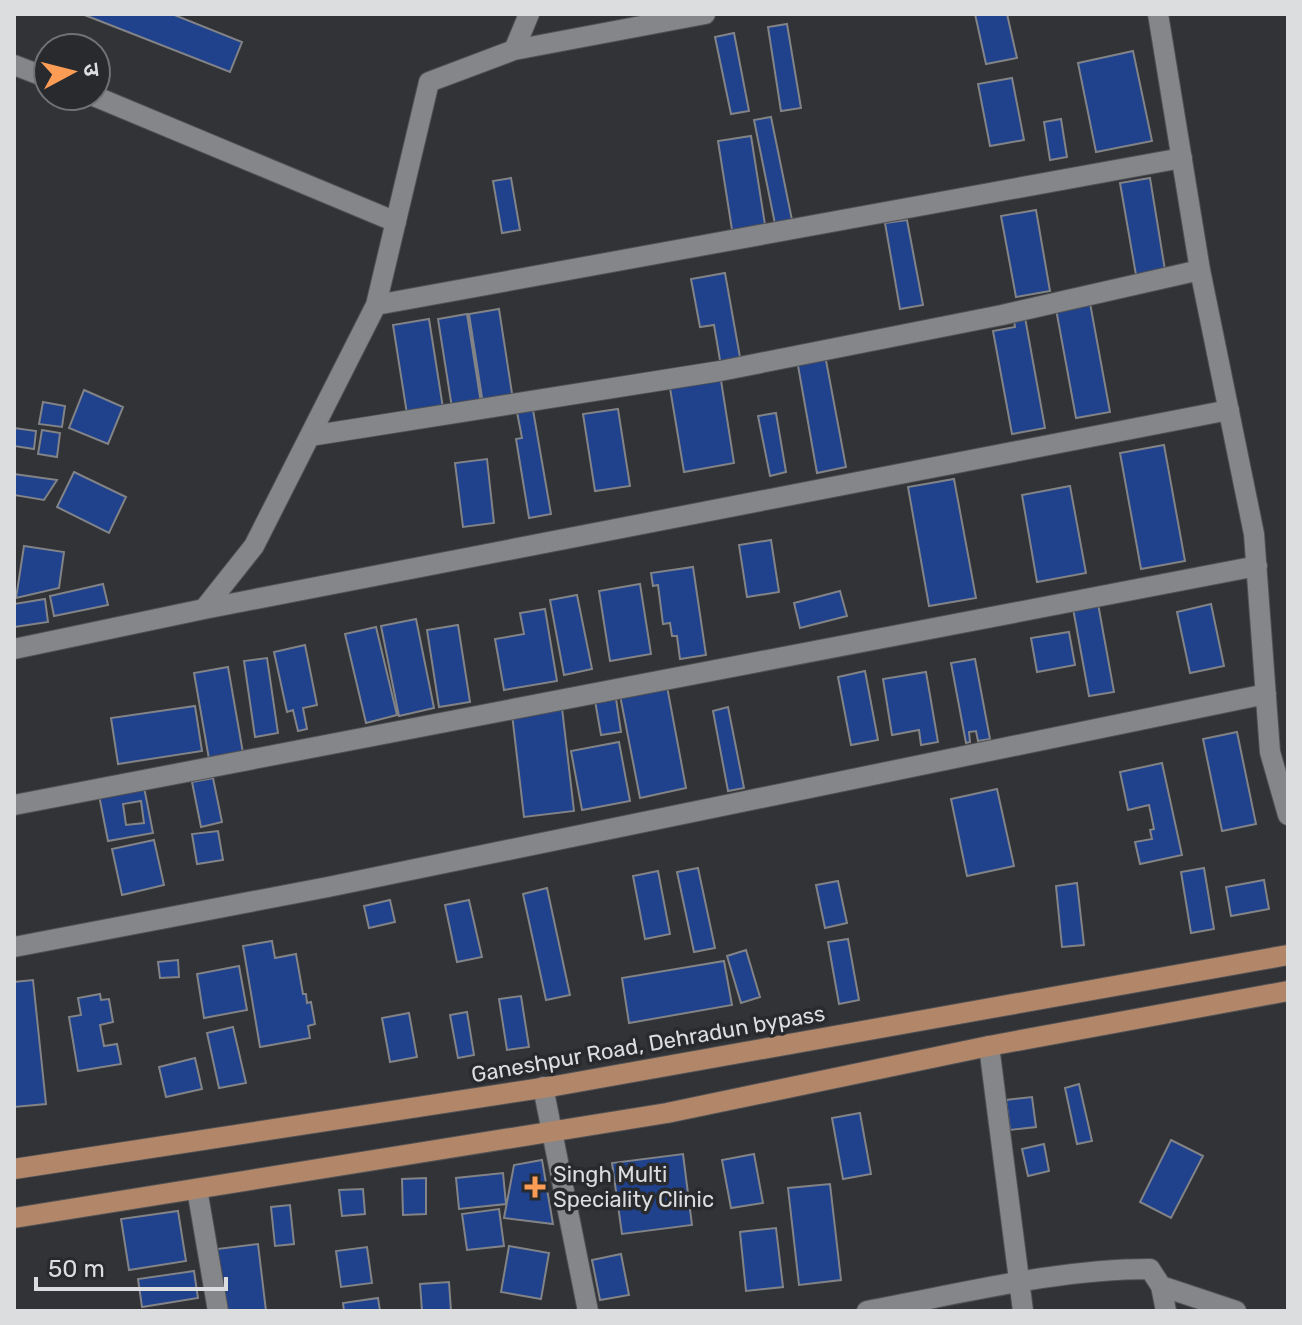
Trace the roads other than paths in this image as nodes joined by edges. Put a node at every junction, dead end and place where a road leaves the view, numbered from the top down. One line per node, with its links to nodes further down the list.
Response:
1 (529, 14): 4 (street)
2 (705, 14): 4 (street)
3 (1158, 14): 6 (street)
4 (514, 50): 7 (street)
5 (112, 104): 7 (street)
6 (1182, 158): 8 (street); 9 (street)
7 (396, 222): 9 (street)
8 (1200, 270): 10 (street); 11 (street)
9 (376, 305): 11 (street)
10 (1229, 410): 12 (street); 13 (street)
11 (310, 436): 13 (street)
12 (1257, 566): 15 (street); 16 (street)
13 (204, 609): 14 (street)
14 (14, 649)
15 (1266, 694): 17 (street); 18 (street)
16 (14, 805)
17 (1288, 815)
18 (14, 947)
19 (1288, 955): 22 (main road, Ganeshpur Road, Dehradun bypass)
20 (1288, 991): 21 (main road)
21 (989, 1046): 23 (main road); 27 (street)
22 (543, 1087): 23 (street); 24 (main road, Ganeshpur Road, Dehradun bypass)
23 (551, 1132): 25 (main road); 30 (street)
24 (14, 1169)
25 (197, 1189): 26 (main road); 29 (street)
26 (14, 1218)
27 (1019, 1283): 28 (street); 31 (street); 32 (street)
28 (1161, 1286): 33 (street); 34 (street)
29 (218, 1311)
30 (588, 1311)
31 (867, 1311)
32 (1023, 1311)
33 (1166, 1311)
34 (1236, 1311)

